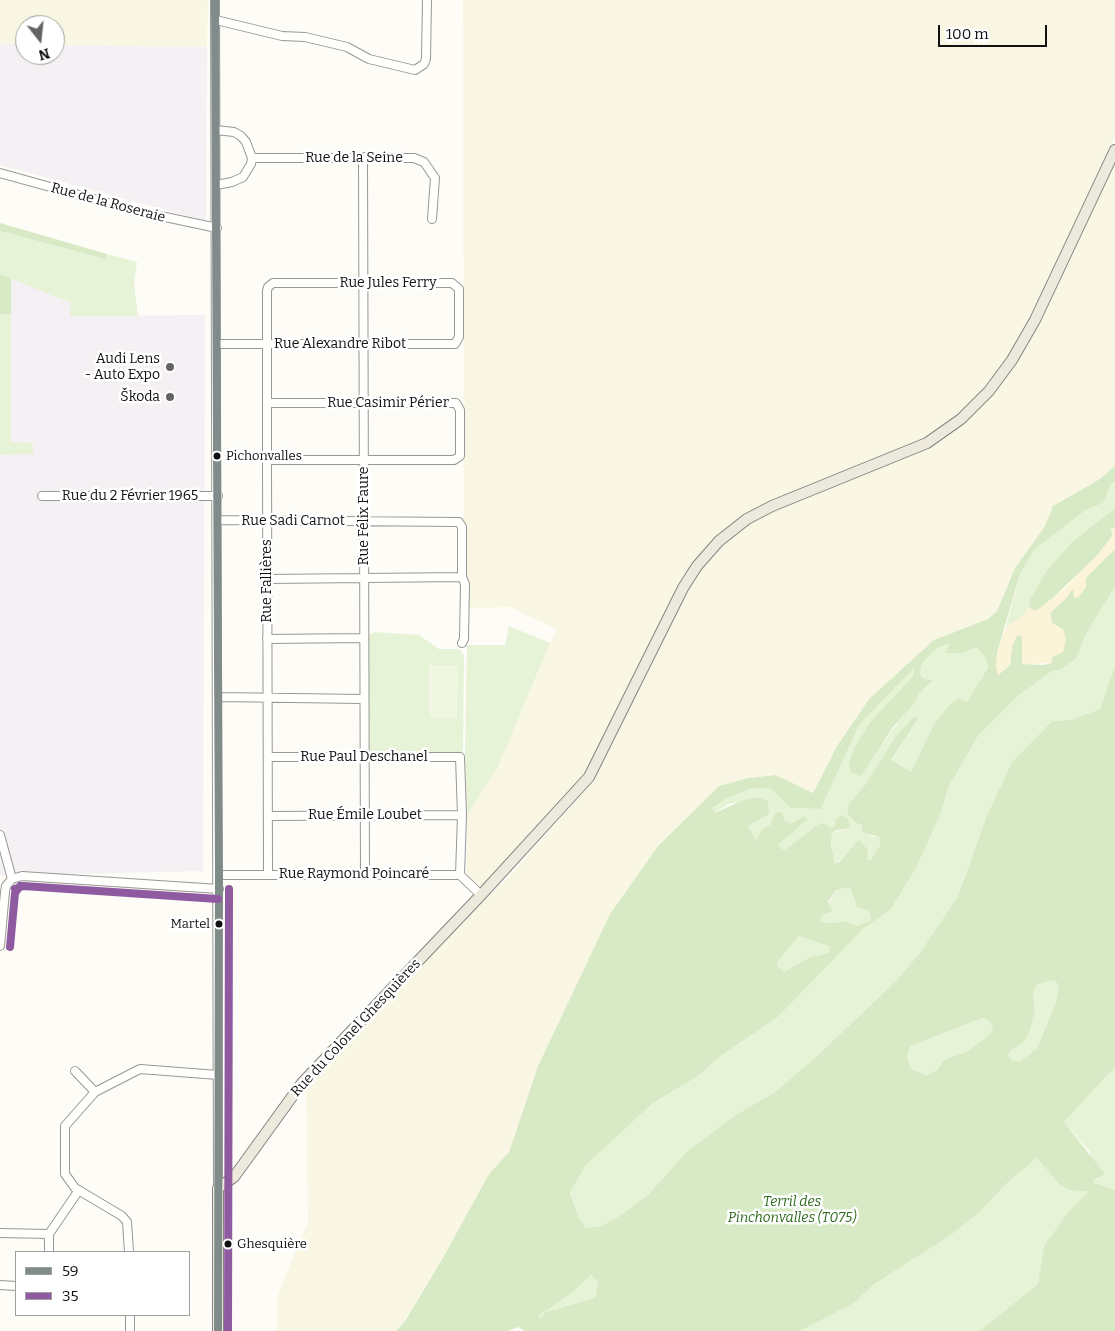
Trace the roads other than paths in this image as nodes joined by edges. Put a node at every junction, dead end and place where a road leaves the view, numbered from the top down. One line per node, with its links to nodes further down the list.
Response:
1 (215, 0): 3 (street)
2 (427, 0): 3 (street)
3 (216, 20): 4 (street)
4 (216, 130): 7 (street); 9 (street)
5 (1115, 150): 48 (main road, Rue du Colonel Ghesquières)
6 (364, 157): 7 (street, Rue de la Seine); 10 (street, Rue de la Seine); 12 (street, Rue Félix Faure)
7 (252, 158): 9 (street)
8 (0, 173): 11 (street, Rue de la Roseraie)
9 (216, 185): 11 (street)
10 (432, 219)
11 (217, 228): 15 (street)
12 (363, 283): 13 (street, Rue Jules Ferry); 14 (street, Rue Jules Ferry); 17 (street, Rue Félix Faure)
13 (268, 287): 16 (street, Rue Fallières)
14 (459, 337): 17 (street, Rue Alexandre Ribot)
15 (216, 344): 16 (street, Rue Alexandre Ribot); 23 (street)
16 (267, 344): 17 (street, Rue Alexandre Ribot); 18 (street, Rue Fallières)
17 (363, 344): 19 (street, Rue Félix Faure)
18 (267, 403): 19 (street, Rue Casimir Périer); 20 (street, Rue Fallières)
19 (362, 403): 21 (street, Rue Félix Faure); 21 (street, Rue Casimir Périer)
20 (267, 460): 21 (street); 25 (street, Rue Fallières)
21 (364, 460): 26 (street, Rue Félix Faure)
22 (42, 496): 23 (street, Rue du 2 Février 1965)
23 (218, 496): 24 (street)
24 (217, 520): 25 (street, Rue Sadi Carnot); 33 (street)
25 (268, 521): 26 (street, Rue Sadi Carnot); 29 (street, Rue Fallières)
26 (363, 521): 27 (street, Rue Sadi Carnot); 28 (street, Rue Félix Faure)
27 (462, 576): 28 (street); 32 (street)
28 (364, 579): 29 (street); 30 (street, Rue Félix Faure)
29 (267, 580): 31 (street, Rue Fallières)
30 (363, 638): 31 (street); 35 (street, Rue Félix Faure)
31 (268, 639): 34 (street, Rue Fallières)
32 (462, 643)
33 (218, 697): 34 (street); 43 (street)
34 (268, 698): 35 (street); 36 (street, Rue Fallières)
35 (363, 699): 37 (street, Rue Félix Faure)
36 (268, 757): 37 (street, Rue Paul Deschanel); 40 (street, Rue Fallières)
37 (364, 757): 38 (street, Rue Félix Faure); 39 (street, Rue Paul Deschanel)
38 (363, 815): 39 (street, Rue Émile Loubet); 40 (street, Rue Émile Loubet); 44 (street, Rue Félix Faure)
39 (462, 815): 45 (street)
40 (268, 816): 42 (street, Rue Fallières)
41 (0, 835): 46 (street)
42 (268, 874): 43 (street, Rue Raymond Poincaré); 44 (street, Rue Raymond Poincaré)
43 (218, 875): 47 (street)
44 (364, 875): 45 (street, Rue Raymond Poincaré)
45 (460, 875): 48 (street)
46 (12, 879): 47 (street); 49 (street)
47 (218, 889): 51 (street)
48 (481, 895): 53 (main road, Rue du Colonel Ghesquières)
49 (0, 946)
50 (75, 1071): 52 (street)
51 (218, 1075): 52 (street); 53 (street)
52 (95, 1092): 54 (street)
53 (218, 1188): 63 (main road)
54 (79, 1190): 56 (street); 58 (street)
55 (0, 1232): 56 (street)
56 (49, 1234): 57 (street)
57 (49, 1251)
58 (129, 1251)
59 (0, 1285): 60 (street)
60 (15, 1286)
61 (130, 1316): 62 (street)
62 (130, 1331)
63 (218, 1331)

